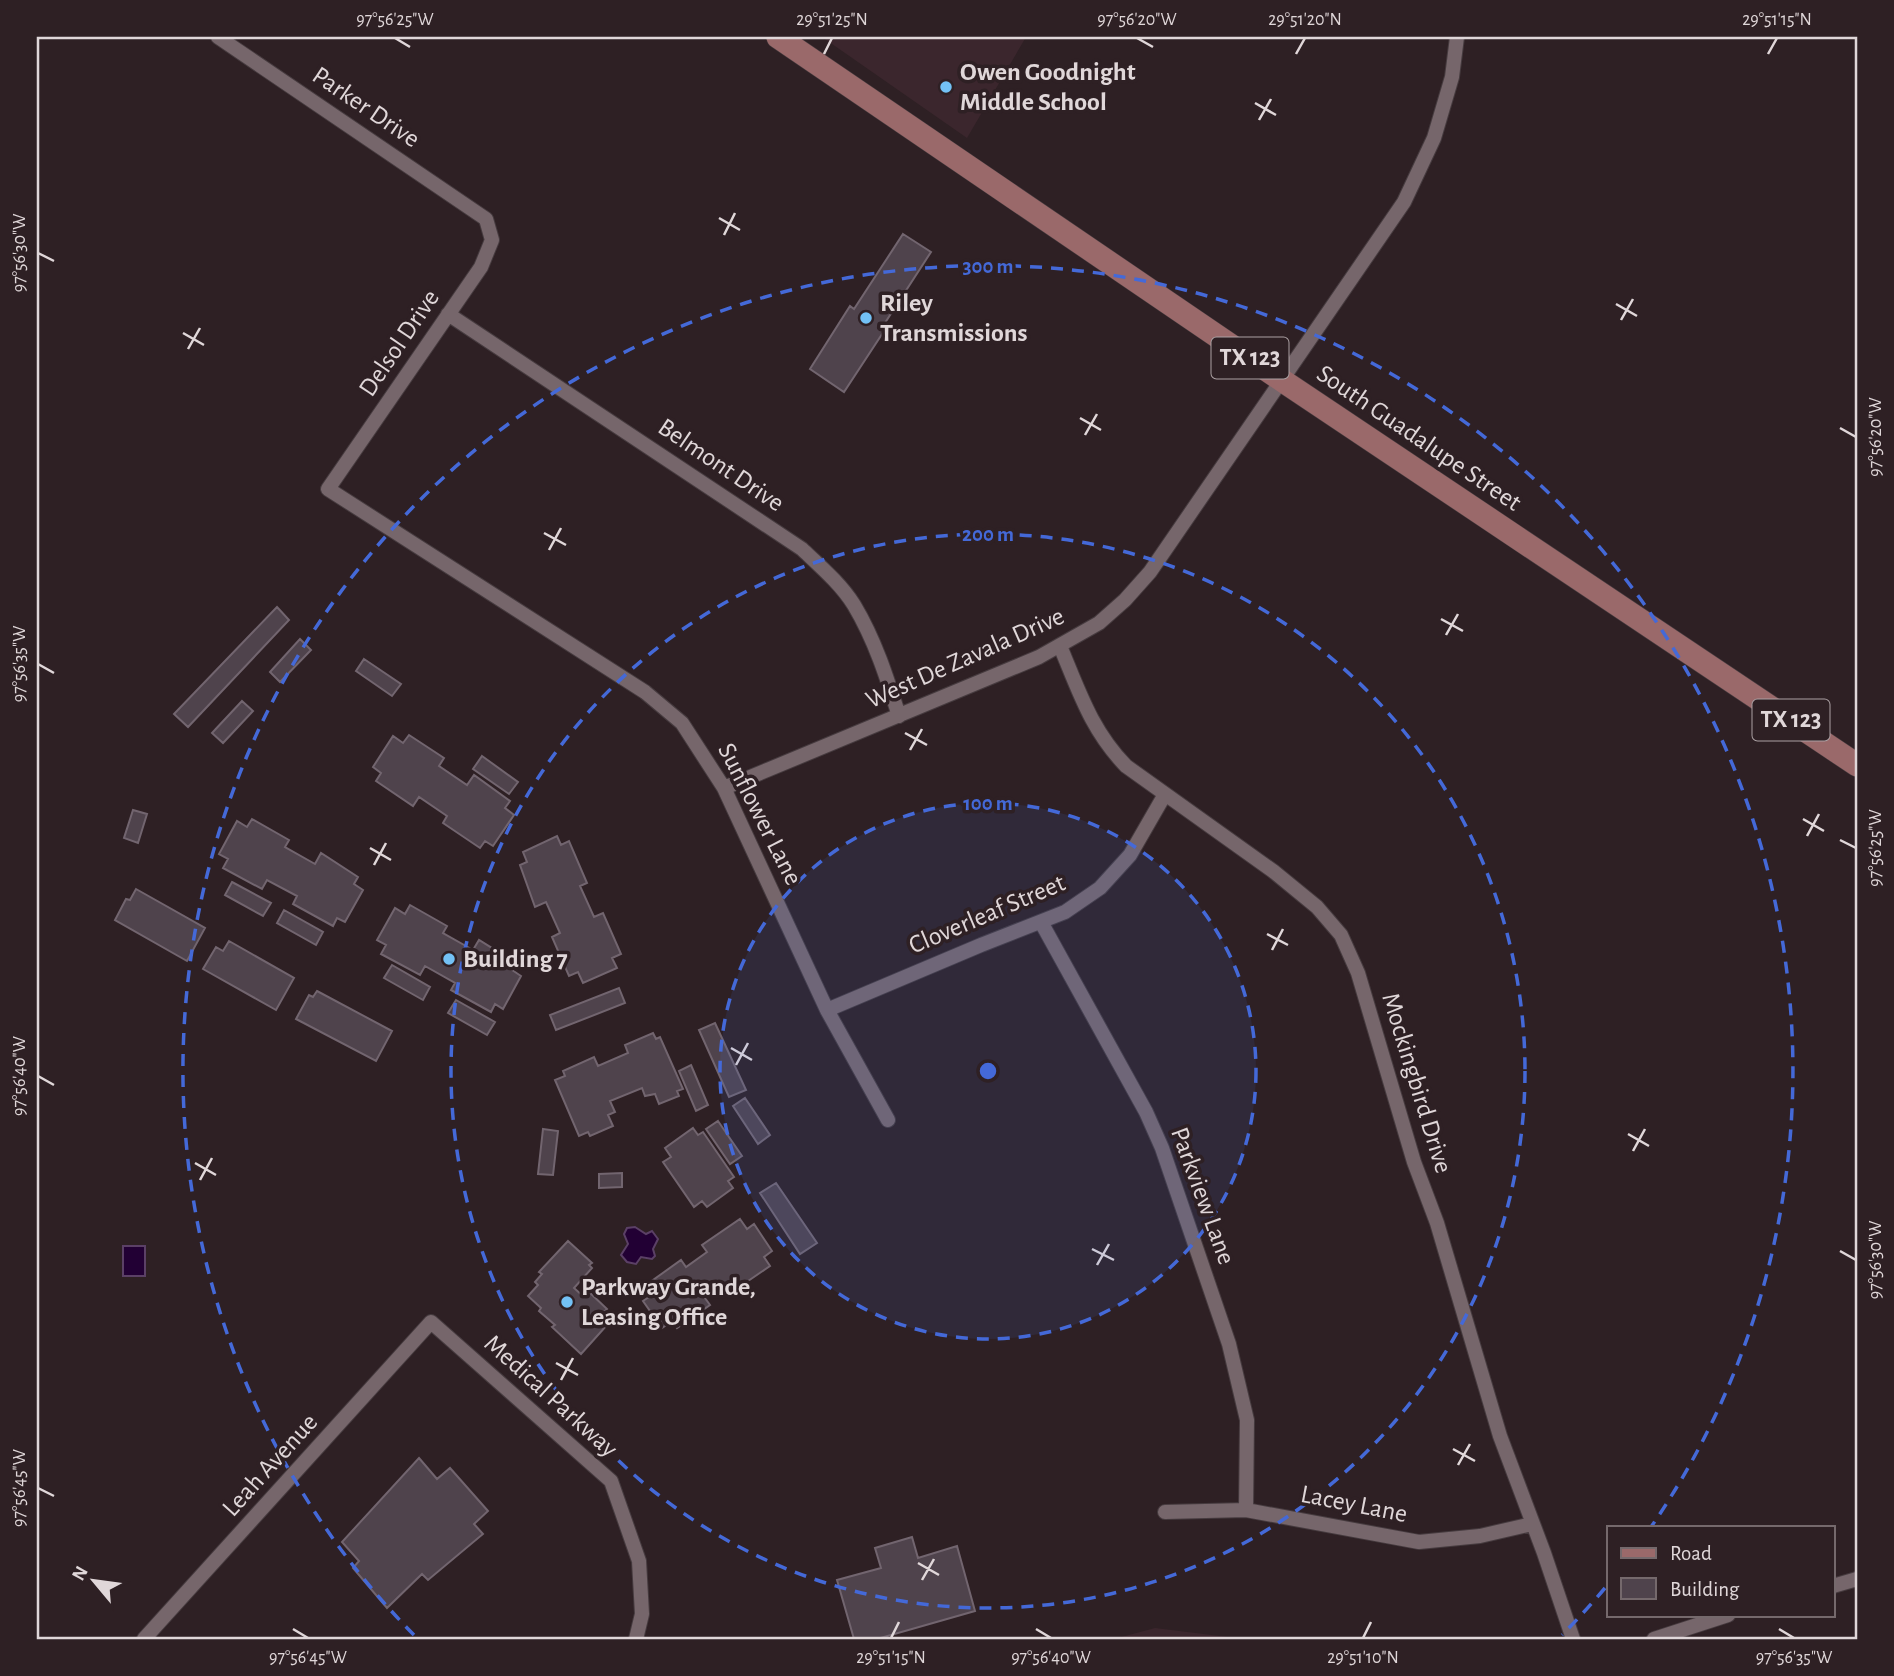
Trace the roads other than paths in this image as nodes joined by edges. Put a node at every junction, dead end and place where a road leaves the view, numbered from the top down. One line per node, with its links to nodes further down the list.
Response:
1 (219, 37): 4 (street, Parker Drive)
2 (778, 37): 6 (main road, South Guadalupe Street / TX 123)
3 (1457, 37): 6 (street, West De Zavala Drive)
4 (486, 219): 5 (street, Delsol Drive)
5 (448, 313): 7 (street, Delsol Drive); 9 (street, Belmont Drive)
6 (1283, 380): 8 (street, West De Zavala Drive); 10 (main road, South Guadalupe Street / TX 123)
7 (328, 489): 11 (street, Sunflower Lane)
8 (1059, 646): 9 (street, West De Zavala Drive); 12 (street, Mockingbird Drive)
9 (900, 716): 11 (street, West De Zavala Drive)
10 (1857, 765)
11 (724, 788): 14 (street, Sunflower Lane)
12 (1164, 796): 13 (street, Cloverleaf Street); 19 (street, Mockingbird Drive)
13 (1041, 922): 14 (street, Cloverleaf Street); 17 (street, Parkview Lane)
14 (827, 1010): 15 (street, Sunflower Lane)
15 (888, 1121)
16 (431, 1322): 23 (street, Leah Avenue); 24 (street, Medical Parkway)
17 (1246, 1510): 18 (street, Lacey Lane); 19 (street, Lacey Lane)
18 (1165, 1512)
19 (1532, 1524): 25 (street, Mockingbird Drive)
20 (1857, 1578): 21 (street)
21 (1834, 1586)
22 (1725, 1616): 26 (street)
23 (144, 1639)
24 (636, 1639)
25 (1573, 1639)
26 (1654, 1639)

